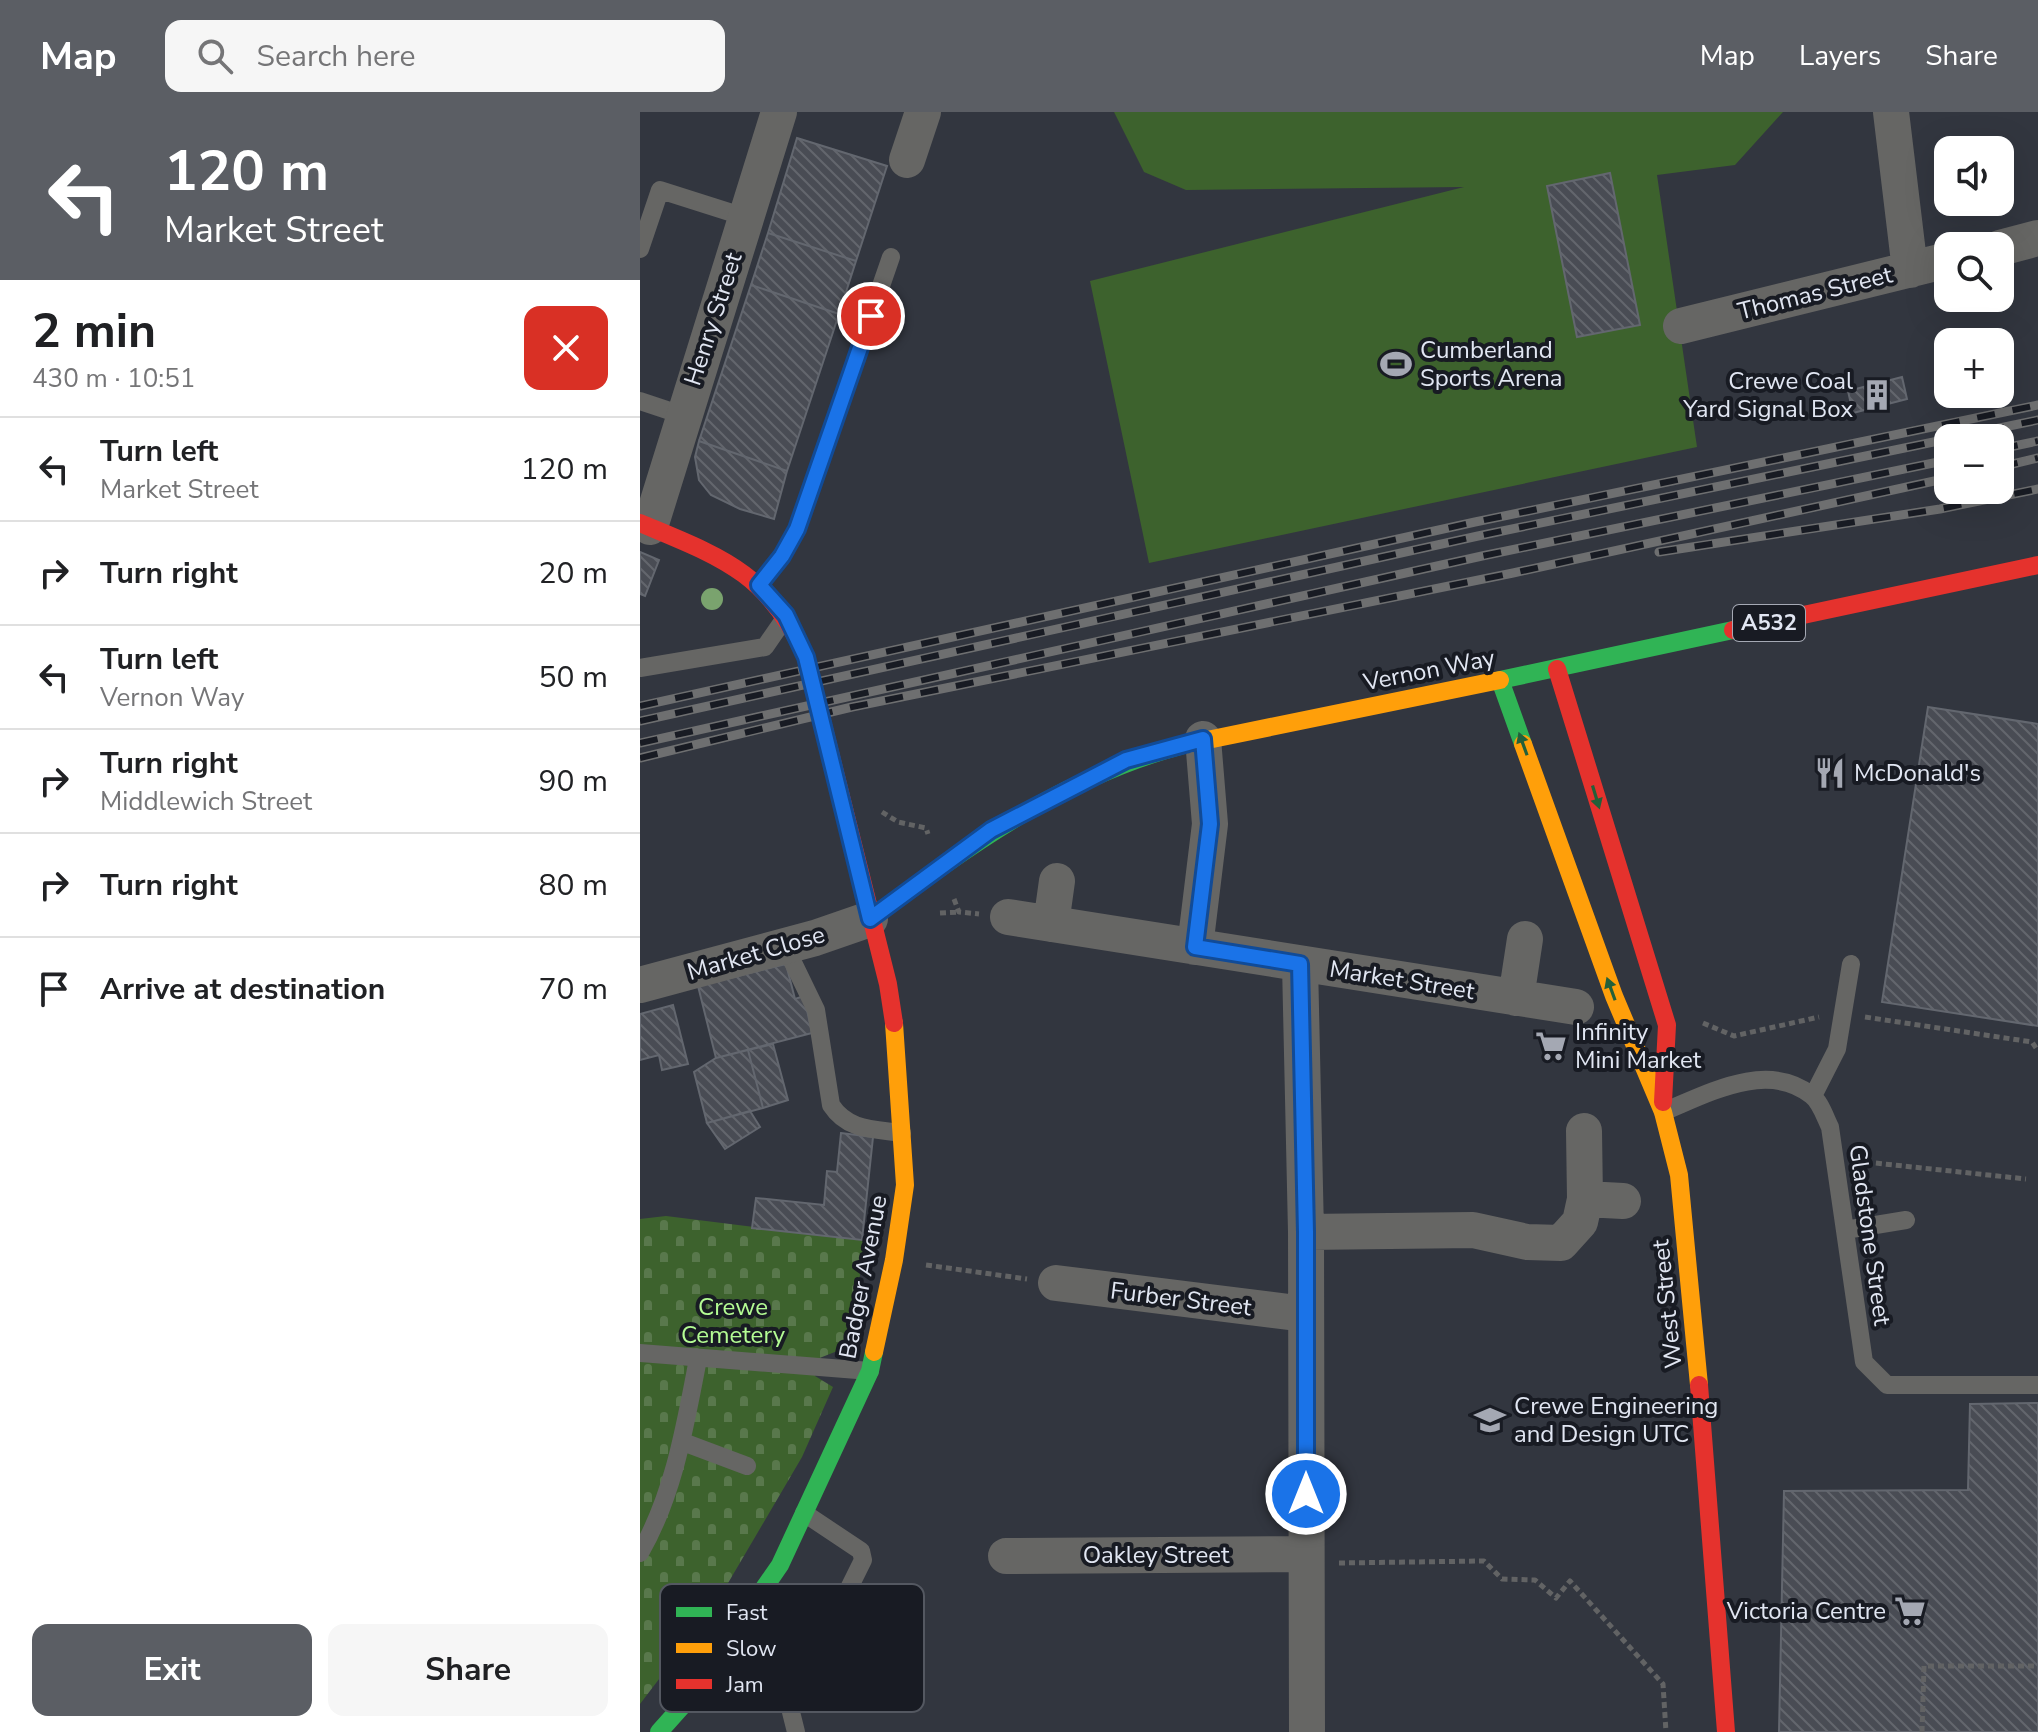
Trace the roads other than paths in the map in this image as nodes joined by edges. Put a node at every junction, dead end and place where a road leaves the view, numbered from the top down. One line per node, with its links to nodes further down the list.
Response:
1 (779, 112): 5 (street, Henry Street)
2 (923, 112): 4 (street)
3 (1891, 112): 11 (street)
4 (907, 160)
5 (745, 217): 8 (lane); 14 (street, Henry Street)
6 (2038, 238): 7 (street)
7 (2014, 244)
8 (640, 249)
9 (891, 257): 17 (lane)
10 (1934, 264): 11 (street, Thomas Street)
11 (1910, 270): 12 (street, Thomas Street)
12 (1681, 326)
13 (640, 401): 14 (lane)
14 (682, 415): 15 (street, Henry Street)
15 (645, 525): 17 (main road, Badger Avenue)
16 (2038, 565): 20 (main road, Vernon Way / A532)
17 (759, 585): 18 (main road, Badger Avenue)
18 (786, 615): 19 (lane); 25 (main road, Badger Avenue)
19 (640, 668)
20 (1557, 669): 21 (main road, Vernon Way / A532); 36 (main road, West Street, one-way to 36)
21 (1500, 680): 22 (main road, Vernon Way); 36 (main road, West Street, one-way to 21)
22 (1203, 739): 25 (main road, Vernon Way); 29 (street)
23 (1057, 881): 26 (street)
24 (1008, 917): 26 (street, Market Street)
25 (870, 919): 28 (street, Market Close); 38 (main road, Badger Avenue)
26 (1051, 924): 29 (street, Market Street)
27 (1525, 939): 33 (street)
28 (785, 946): 32 (street, Market Close); 38 (lane)
29 (1195, 947): 30 (street, Market Street)
30 (1300, 964): 33 (street, Market Street); 43 (street)
31 (1851, 964): 35 (lane)
32 (640, 985)
33 (1516, 998): 34 (street, Market Street)
34 (1576, 1007)
35 (1813, 1096): 36 (lane); 42 (lane, Gladstone Street)
36 (1663, 1112): 63 (main road, West Street)
37 (1584, 1131): 39 (street)
38 (902, 1133): 48 (main road, Badger Avenue)
39 (1585, 1199): 40 (street); 43 (street)
40 (1623, 1201)
41 (1906, 1220): 42 (lane)
42 (1845, 1230): 49 (lane, Gladstone Street)
43 (1306, 1232): 45 (street)
44 (1056, 1283): 45 (street, Furber Street)
45 (1305, 1314): 55 (street)
46 (640, 1353): 47 (lane)
47 (698, 1359): 48 (lane); 50 (lane)
48 (870, 1371): 52 (main road, Badger Avenue)
49 (2038, 1385)
50 (683, 1442): 51 (lane); 53 (lane)
51 (747, 1466)
52 (804, 1513): 56 (main road, Badger Avenue); 57 (lane)
53 (640, 1553)
54 (1006, 1556): 55 (street, Oakley Street)
55 (1306, 1559): 62 (street)
56 (767, 1584)
57 (851, 1584)
58 (678, 1712): 60 (main road, Badger Avenue)
59 (791, 1712): 61 (lane)
60 (663, 1731)
61 (796, 1732)
62 (1307, 1732)
63 (1726, 1732)

